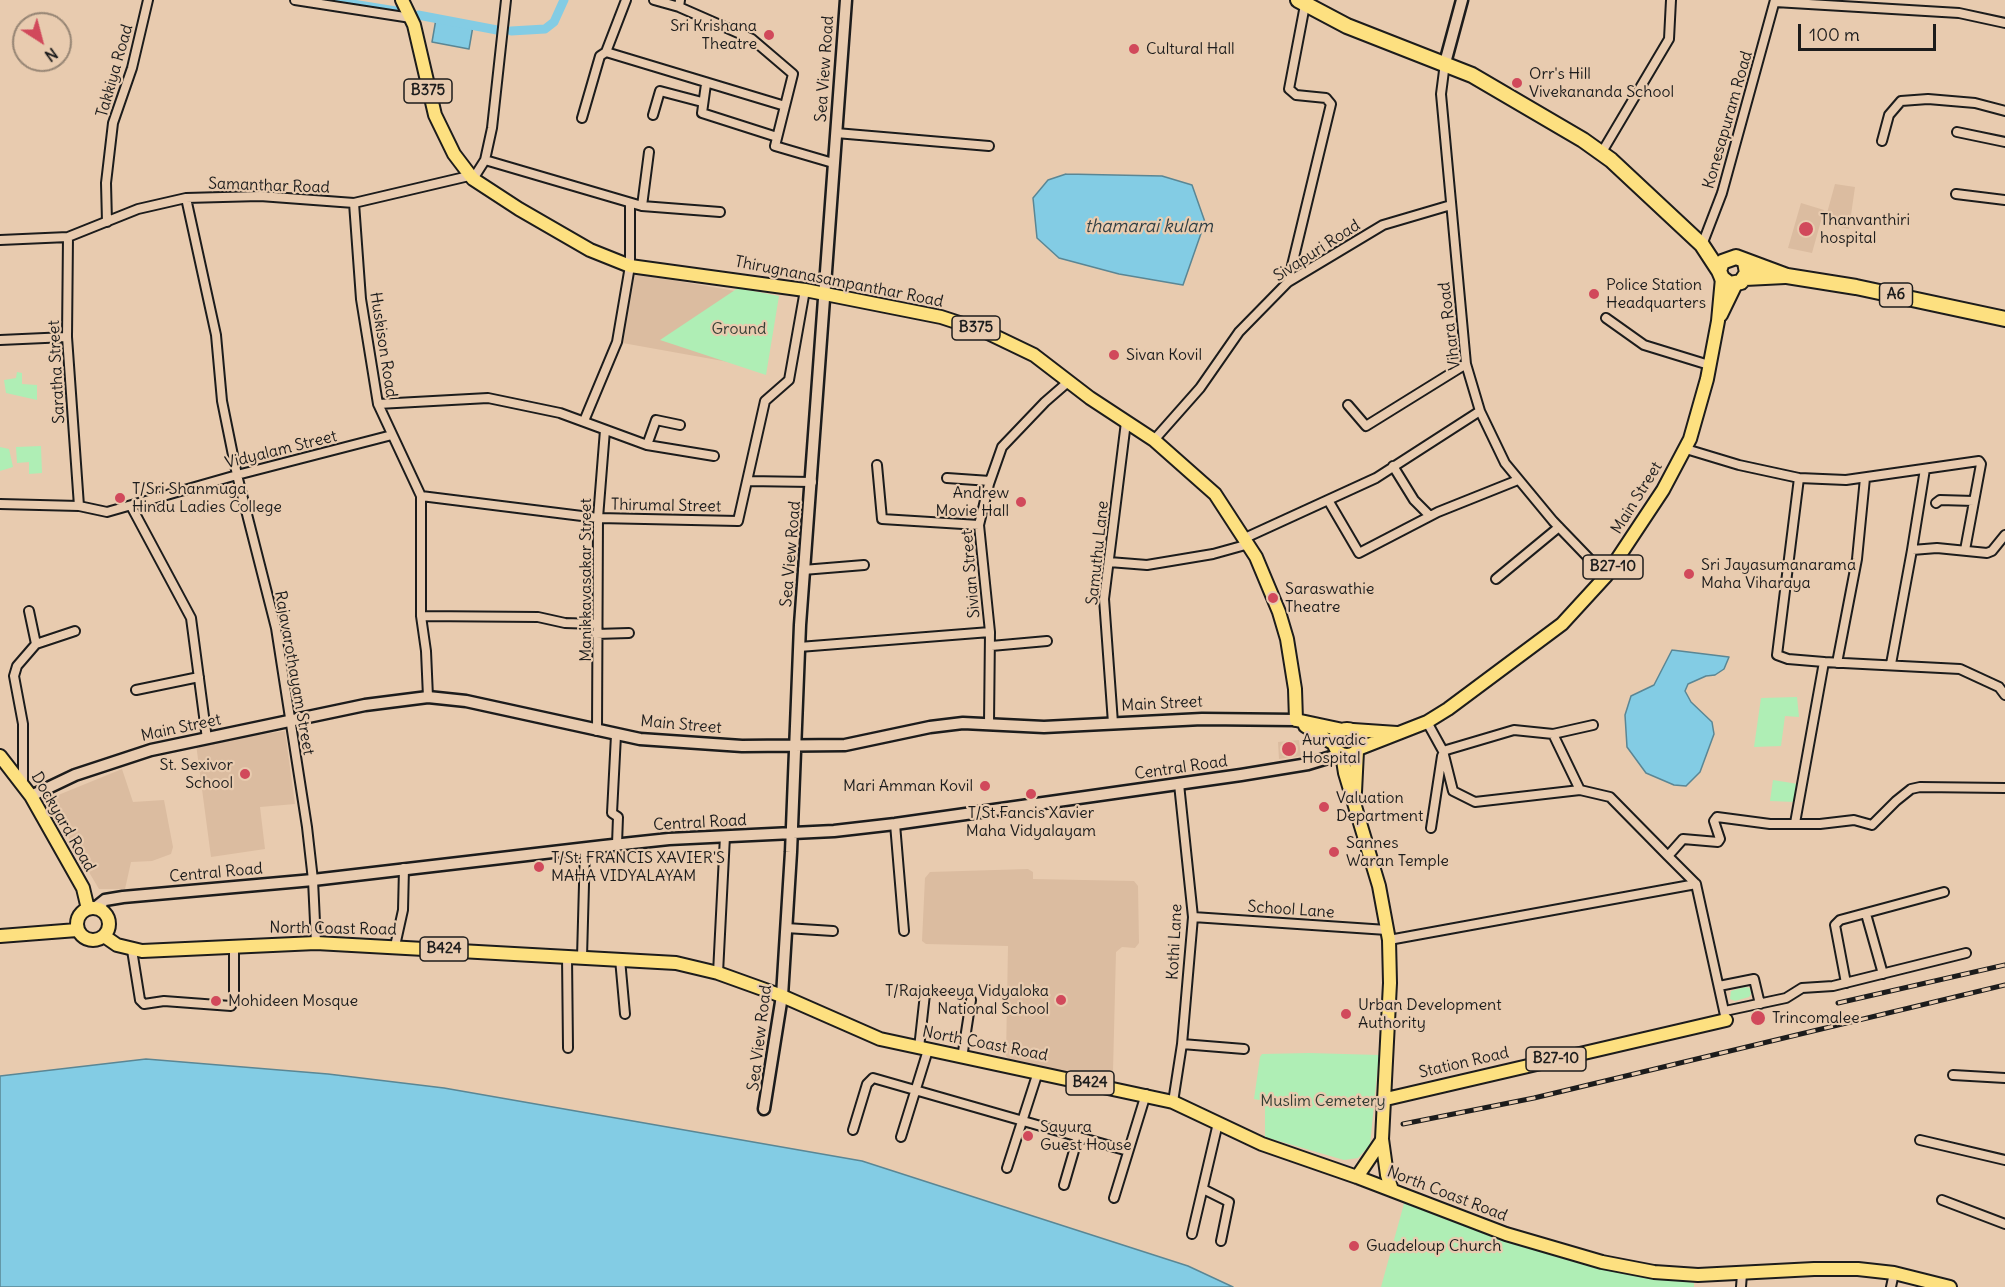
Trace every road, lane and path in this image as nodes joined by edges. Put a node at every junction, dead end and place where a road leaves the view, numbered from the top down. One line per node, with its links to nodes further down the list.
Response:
1 (148, 0): 45 (street, Takkiya Road)
2 (295, 0): 16 (street)
3 (402, 0): 16 (main road, B375)
4 (507, 0): 34 (street)
5 (626, 0): 18 (street)
6 (654, 0): 14 (street)
7 (846, 0): 27 (main road, Sea View Road)
8 (1462, 0): 19 (main road)
9 (1682, 0): 11 (street)
10 (1906, 0): 15 (street)
11 (1671, 1): 33 (street)
12 (1775, 1): 15 (street); 48 (street, Konesapuram Road)
13 (1303, 2): 19 (highway); 55 (street)
14 (679, 4): 22 (street)
15 (1908, 11): 17 (street)
16 (411, 18): 36 (main road, B375)
17 (2005, 23)
18 (606, 52): 20 (street); 25 (street)
19 (1445, 63): 33 (highway); 42 (street, Vihara Road)
20 (706, 84): 21 (street); 22 (street)
21 (702, 102): 24 (street); 28 (street)
22 (785, 106): 28 (street)
23 (2005, 111): 29 (street)
24 (653, 115)
25 (582, 118)
26 (1957, 132): 30 (street)
27 (836, 134): 31 (street); 35 (main road, Sea View Road)
28 (777, 137): 35 (street)
29 (1882, 141)
30 (2005, 142)
31 (989, 146)
32 (649, 152): 43 (street)
33 (1602, 152): 48 (highway)
34 (485, 160): 36 (street); 41 (street)
35 (833, 163): 57 (main road, Sea View Road)
36 (471, 178): 40 (street, Samanthar Road); 51 (main road, Thirugnanasampanthar Road / B375)
37 (1956, 194): 39 (street)
38 (186, 198): 40 (street, Samanthar Road); 45 (street, Samanthar Road); 81 (street, Rajavarothayam Street)
39 (2005, 200)
40 (354, 203): 66 (street, Huskison Road)
41 (630, 203): 43 (street); 51 (street)
42 (1451, 205): 55 (street, Sivapuri Road); 63 (street, Vihara Road)
43 (642, 206): 44 (street)
44 (720, 212)
45 (107, 222): 46 (street, Samanthar Road)
46 (68, 237): 47 (street, Samanthar Road); 61 (street, Saratha Street)
47 (0, 240)
48 (1702, 245): 49 (highway); 52 (highway)
49 (1730, 257): 50 (highway); 52 (highway)
50 (1745, 262): 53 (highway, A6); 54 (highway)
51 (630, 266): 56 (main road, Thirugnanasampanthar Road / B375); 69 (street)
52 (1721, 274): 54 (highway); 60 (main road, Main Street / B27-10)
53 (1787, 276): 54 (highway, A6); 59 (highway, A6)
54 (1741, 281): 60 (main road, Main Street / B27-10)
55 (1288, 282): 74 (street, Sivapuri Road)
56 (805, 290): 57 (main road, Thirugnanasampanthar Road / B375); 86 (street, Thirumal Street)
57 (824, 293): 65 (main road, Thirugnanasampanthar Road / B375); 88 (main road, Sea View Road)
58 (1606, 318): 64 (street)
59 (2005, 320)
60 (1718, 321): 64 (main road, Main Street / B27-10)
61 (67, 337): 62 (street); 94 (street, Saratha Street)
62 (0, 340)
63 (1466, 364): 67 (street); 68 (street, Vihara Road)
64 (1709, 365): 76 (main road, Main Street / B27-10)
65 (1068, 382): 70 (main road, Thirugnanasampanthar Road / B375); 87 (street, Sivian Street)
66 (378, 404): 69 (street); 73 (street, Huskison Road)
67 (1348, 405)
68 (1480, 411): 79 (street); 85 (street, Vihara Road)
69 (584, 422): 72 (street)
70 (1126, 422): 74 (main road, Thirugnanasampanthar Road / B375); 104 (street, Samuthu Lane)
71 (680, 425): 75 (street)
72 (605, 430): 75 (street); 97 (street, Manikkavasakar Street)
73 (392, 435): 81 (street, Vidyalam Street); 89 (street, Huskison Road)
74 (1154, 440): 101 (main road, Thirugnanasampanthar Road / B375)
75 (647, 445): 77 (street)
76 (1686, 449): 83 (street); 107 (main road, Main Street / B27-10)
77 (714, 456)
78 (877, 465): 98 (street)
79 (1394, 466): 90 (street); 96 (street)
80 (1925, 469): 84 (street); 91 (street); 102 (street)
81 (237, 475): 95 (street, Vidyalam Street); 128 (street, Rajavarothayam Street)
82 (947, 478): 87 (street)
83 (1799, 478): 84 (street); 120 (street)
84 (1865, 478): 121 (street)
85 (1518, 480): 96 (street); 99 (street, Vihara Road)
86 (747, 481): 88 (street); 97 (street, Thirumal Street)
87 (990, 481): 98 (street, Sivian Street)
88 (812, 482): 106 (main road, Sea View Road)
89 (421, 496): 97 (street, Thirumal Street); 110 (street, Huskison Road)
90 (1328, 500): 96 (street); 101 (street)
91 (1974, 501): 92 (street); 103 (street)
92 (1936, 503)
93 (0, 504): 94 (street, Vidyalam Street)
94 (80, 506): 95 (street, Vidyalam Street)
95 (131, 506): 123 (street)
96 (1430, 516)
97 (598, 518): 111 (street, Manikkavasakar Street)
98 (979, 525): 113 (street, Sivian Street)
99 (1559, 527): 107 (street, Vihara Road); 108 (street)
100 (2005, 535): 103 (street)
101 (1247, 541): 104 (street); 127 (main road, Thirugnanasampanthar Road / B375)
102 (1912, 550): 103 (street); 122 (street)
103 (1965, 550)
104 (1109, 562): 131 (street, Samuthu Lane)
105 (864, 566): 106 (street)
106 (803, 570): 119 (main road, Sea View Road)
107 (1606, 576): 129 (main road, Main Street / B27-10)
108 (1496, 579)
109 (29, 611): 117 (street)
110 (421, 616): 111 (street); 126 (street, Huskison Road)
111 (596, 624): 115 (street, Manikkavasakar Street)
112 (75, 631): 117 (street)
113 (990, 632): 118 (street, Sivian Street); 119 (street)
114 (629, 633): 115 (street)
115 (596, 634): 134 (street, Manikkavasakar Street)
116 (1047, 641): 118 (street)
117 (36, 644): 144 (street)
118 (991, 646): 130 (street, Sivian Street)
119 (799, 647): 139 (main road, Sea View Road)
120 (1824, 662): 121 (street); 150 (street)
121 (1837, 663): 122 (street)
122 (1891, 664): 125 (street)
123 (199, 676): 124 (street); 138 (street)
124 (136, 690)
125 (2005, 695)
126 (428, 697): 128 (main road, Main Street); 134 (main road, Main Street)
127 (1296, 720): 131 (main road, Main Street); 133 (main road, Main Street); 140 (main road)
128 (290, 722): 138 (main road, Main Street); 159 (street, Rajavarothayam Street)
129 (1427, 722): 135 (main road, Main Street / B27-10); 142 (street)
130 (989, 723): 131 (main road, Main Street); 139 (main road, Main Street)
131 (1113, 723)
132 (1593, 724): 137 (street)
133 (1348, 730): 135 (main road, Main Street / B27-10); 140 (main road); 141 (main road)
134 (597, 731): 136 (main road, Main Street)
135 (1401, 733): 141 (main road, Main Street / B27-10)
136 (616, 735): 139 (main road, Main Street); 155 (street)
137 (1553, 735): 142 (street); 147 (street)
138 (207, 739): 148 (main road, Main Street)
139 (795, 746): 153 (main road, Sea View Road)
140 (1338, 749): 141 (main road); 145 (main road, Central Road); 149 (main road)
141 (1357, 750): 149 (main road)
142 (1443, 751): 147 (street); 152 (street)
143 (0, 756): 144 (main road, Dockyard Road)
144 (23, 783): 148 (main road, Dockyard Road)
145 (1179, 783): 151 (main road, Central Road); 164 (street, Kothi Lane)
146 (2005, 788): 150 (street)
147 (1580, 790): 157 (street)
148 (31, 796): 162 (main road, Dockyard Road)
149 (1355, 805): 169 (main road)
150 (1795, 823): 157 (street)
151 (895, 824): 153 (main road, Central Road); 168 (street)
152 (1431, 828)
153 (791, 833): 154 (main road, Central Road); 165 (main road, Sea View Road)
154 (725, 836): 155 (main road, Central Road); 180 (street)
155 (617, 844): 156 (main road, Central Road)
156 (585, 848): 158 (main road, Central Road); 178 (street)
157 (1668, 856): 160 (street)
158 (404, 868): 159 (main road, Central Road); 174 (street)
159 (313, 879): 162 (main road, Central Road); 172 (street, Rajavarothayam Street)
160 (1696, 884): 169 (street, School Lane); 183 (street)
161 (1944, 892): 163 (street)
162 (92, 908): 166 (main road); 171 (main road)
163 (1866, 914): 181 (street); 182 (street)
164 (1193, 917): 169 (street, School Lane); 190 (street, Kothi Lane)
165 (786, 928): 167 (street); 185 (main road, Sea View Road)
166 (77, 930): 170 (main road); 171 (main road)
167 (833, 931)
168 (903, 931)
169 (1388, 935): 200 (main road)
170 (0, 936)
171 (104, 936): 175 (main road, North Coast Road / B424)
172 (316, 943): 173 (main road, North Coast Road / B424); 174 (main road, North Coast Road / B424)
173 (234, 945): 175 (main road, North Coast Road / B424); 175 (street)
174 (395, 946): 177 (main road, North Coast Road / B424)
175 (132, 950)
176 (1965, 954): 181 (street)
177 (567, 956): 178 (main road, North Coast Road / B424); 191 (street)
178 (582, 957): 179 (main road, North Coast Road / B424)
179 (620, 959): 180 (main road, North Coast Road / B424); 188 (street)
180 (718, 973): 185 (main road, North Coast Road / B424)
181 (1883, 974): 182 (street)
182 (1846, 983): 187 (street)
183 (1719, 986): 187 (street); 189 (street)
184 (925, 994): 192 (street)
185 (782, 996): 192 (main road, North Coast Road / B424); 202 (main road, Sea View Road)
186 (970, 1000): 194 (street)
187 (1760, 1004): 189 (street)
188 (625, 1014)
189 (1725, 1016): 200 (main road, Station Road / B27-10)
190 (1182, 1044): 193 (street); 201 (street, Kothi Lane)
191 (568, 1048)
192 (923, 1049): 194 (main road, North Coast Road / B424); 198 (street)
193 (1244, 1049)
194 (962, 1058): 195 (main road, North Coast Road / B424)
195 (1038, 1072): 199 (main road, North Coast Road / B424); 203 (street)
196 (1953, 1075): 197 (street)
197 (2005, 1078)
198 (916, 1089): 203 (street); 205 (street); 206 (street)
199 (1146, 1094): 201 (main road, North Coast Road / B424); 210 (street)
200 (1386, 1099): 208 (main road)
201 (1173, 1102): 204 (main road, North Coast Road / B424)
202 (764, 1109)
203 (1022, 1121): 207 (street); 212 (street)
204 (1218, 1123): 213 (main road, North Coast Road / B424); 215 (street)
205 (853, 1130)
206 (901, 1137)
207 (1078, 1137): 210 (street); 214 (street)
208 (1382, 1139): 213 (main road); 216 (main road)
209 (1920, 1140): 211 (street)
210 (1128, 1151): 217 (street)
211 (2005, 1160)
212 (1007, 1168)
213 (1357, 1177): 216 (main road, North Coast Road / B424)
214 (1064, 1185)
215 (1203, 1189): 220 (street); 221 (street)
216 (1392, 1190): 223 (main road, North Coast Road / B424)
217 (1114, 1198)
218 (1942, 1200): 219 (street)
219 (2005, 1224)
220 (1192, 1234)
221 (1221, 1240)
222 (1894, 1273): 223 (main road, North Coast Road / B424); 224 (street); 225 (main road, North Coast Road / B424)
223 (1741, 1281)
224 (1891, 1287)
225 (1950, 1287)

